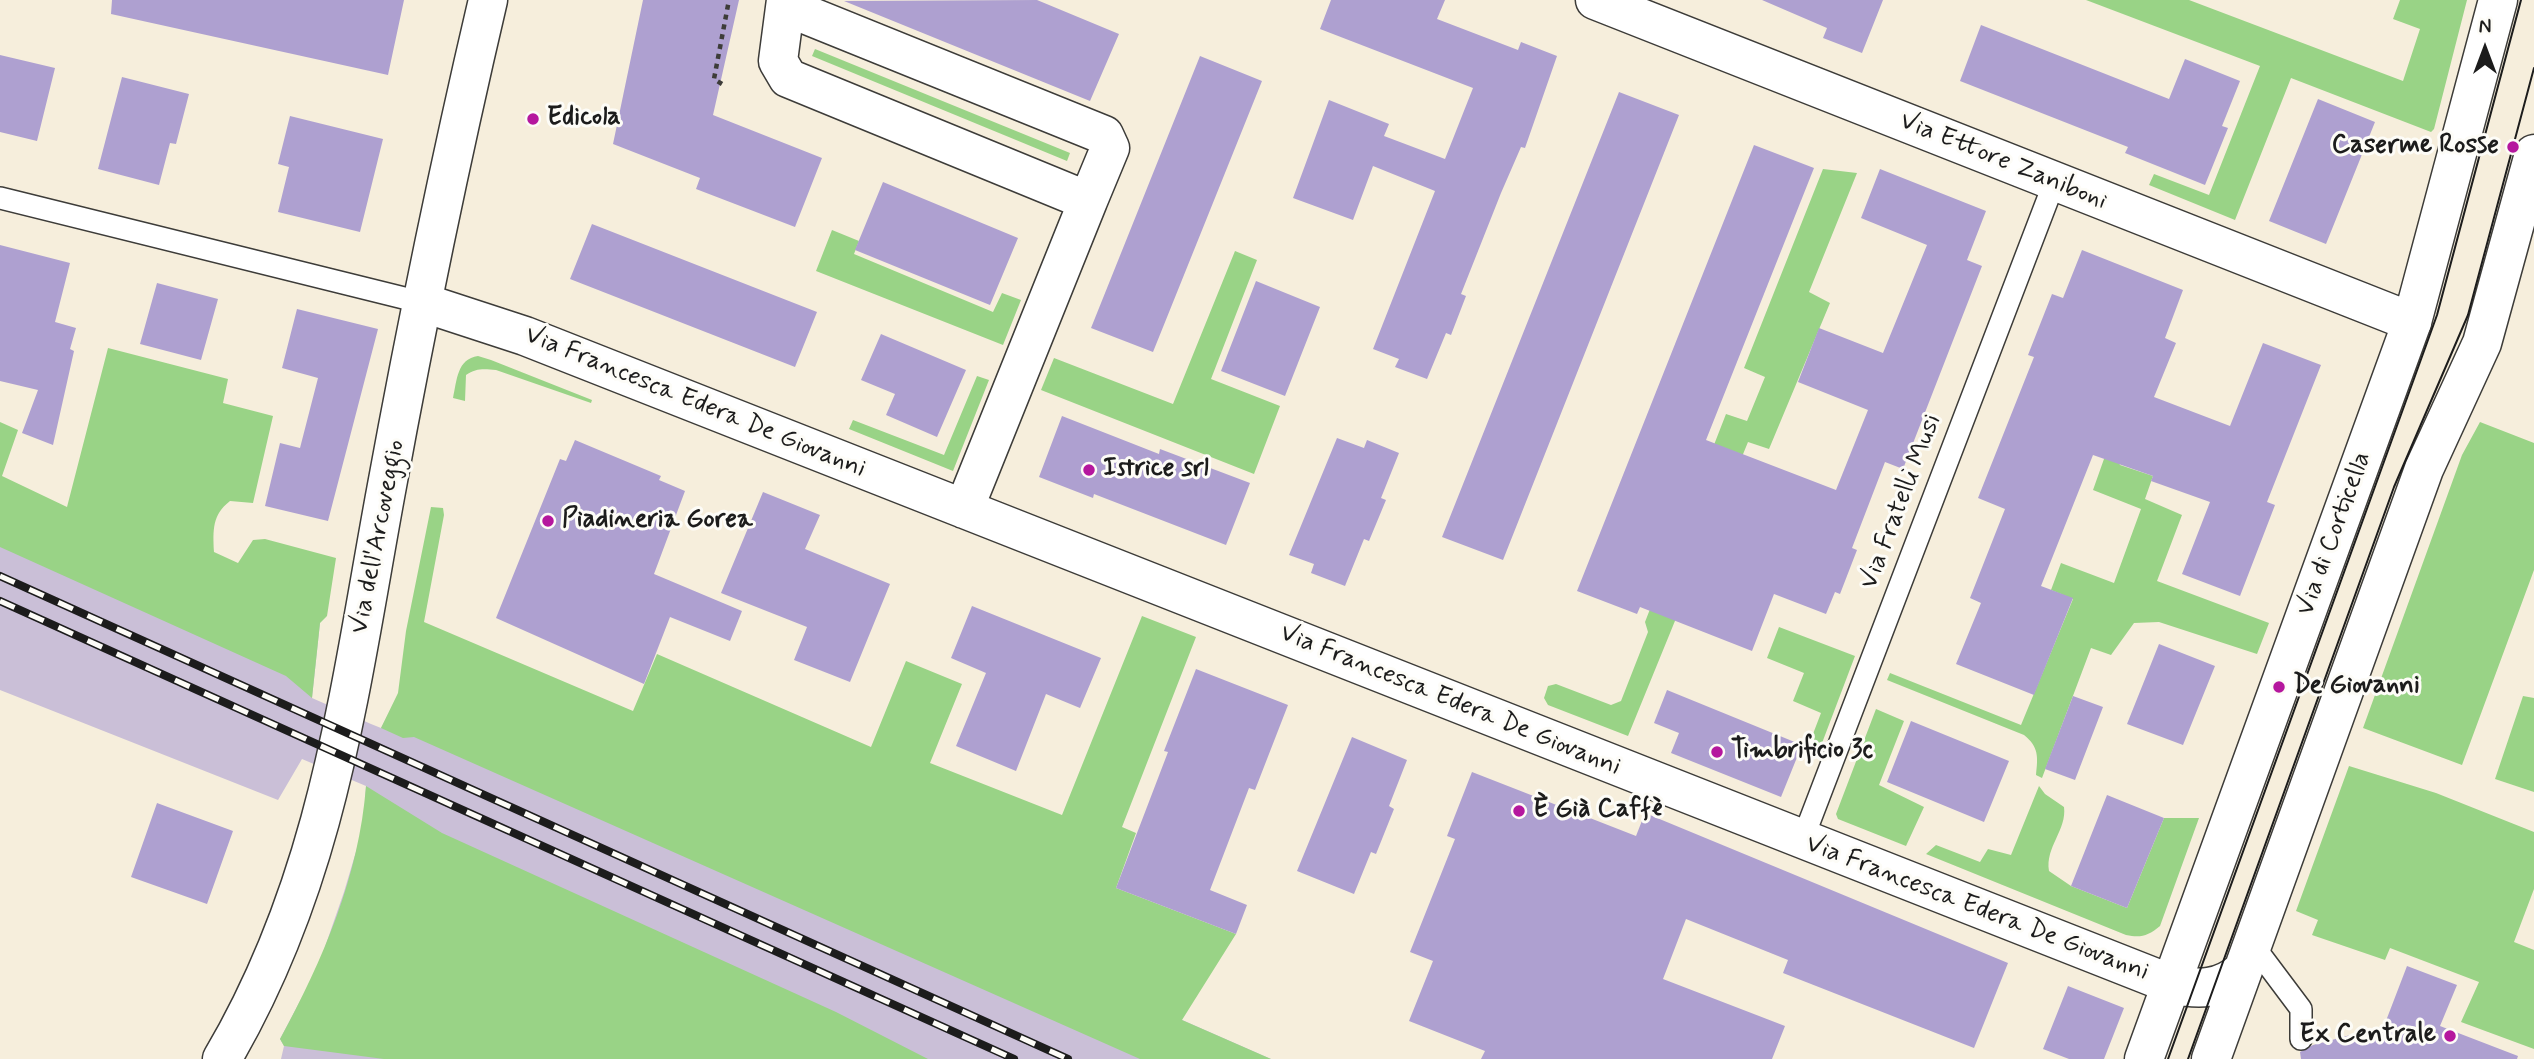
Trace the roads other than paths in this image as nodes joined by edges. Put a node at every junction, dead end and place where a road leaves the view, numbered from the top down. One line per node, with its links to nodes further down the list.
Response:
1 (488, 0): 9 (street, Via dell'Arcoveggio)
2 (1595, 0): 6 (street, Via Ettore Zaniboni)
3 (2498, 0): 10 (street, Via di Corticella)
4 (787, 3): 8 (street); 8 (street)
5 (2534, 154): 13 (street)
6 (2054, 183): 10 (street, Via Ettore Zaniboni); 12 (lane, Via Fratelli Musi)
7 (0, 198): 9 (lane)
8 (1088, 201): 11 (street)
9 (424, 303): 11 (street, Via Francesca Edera De Giovanni); 16 (street, Via dell'Arcoveggio)
10 (2412, 321): 14 (street, Via di Corticella)
11 (964, 509): 12 (street, Via Francesca Edera De Giovanni)
12 (1802, 841): 14 (street, Via Francesca Edera De Giovanni)
13 (2248, 957): 14 (street, Via Francesca Edera De Giovanni); 15 (lane); 18 (street)
14 (2171, 984): 17 (street, Via di Corticella)
15 (2301, 1039)
16 (222, 1059)
17 (2144, 1059)
18 (2211, 1059)

